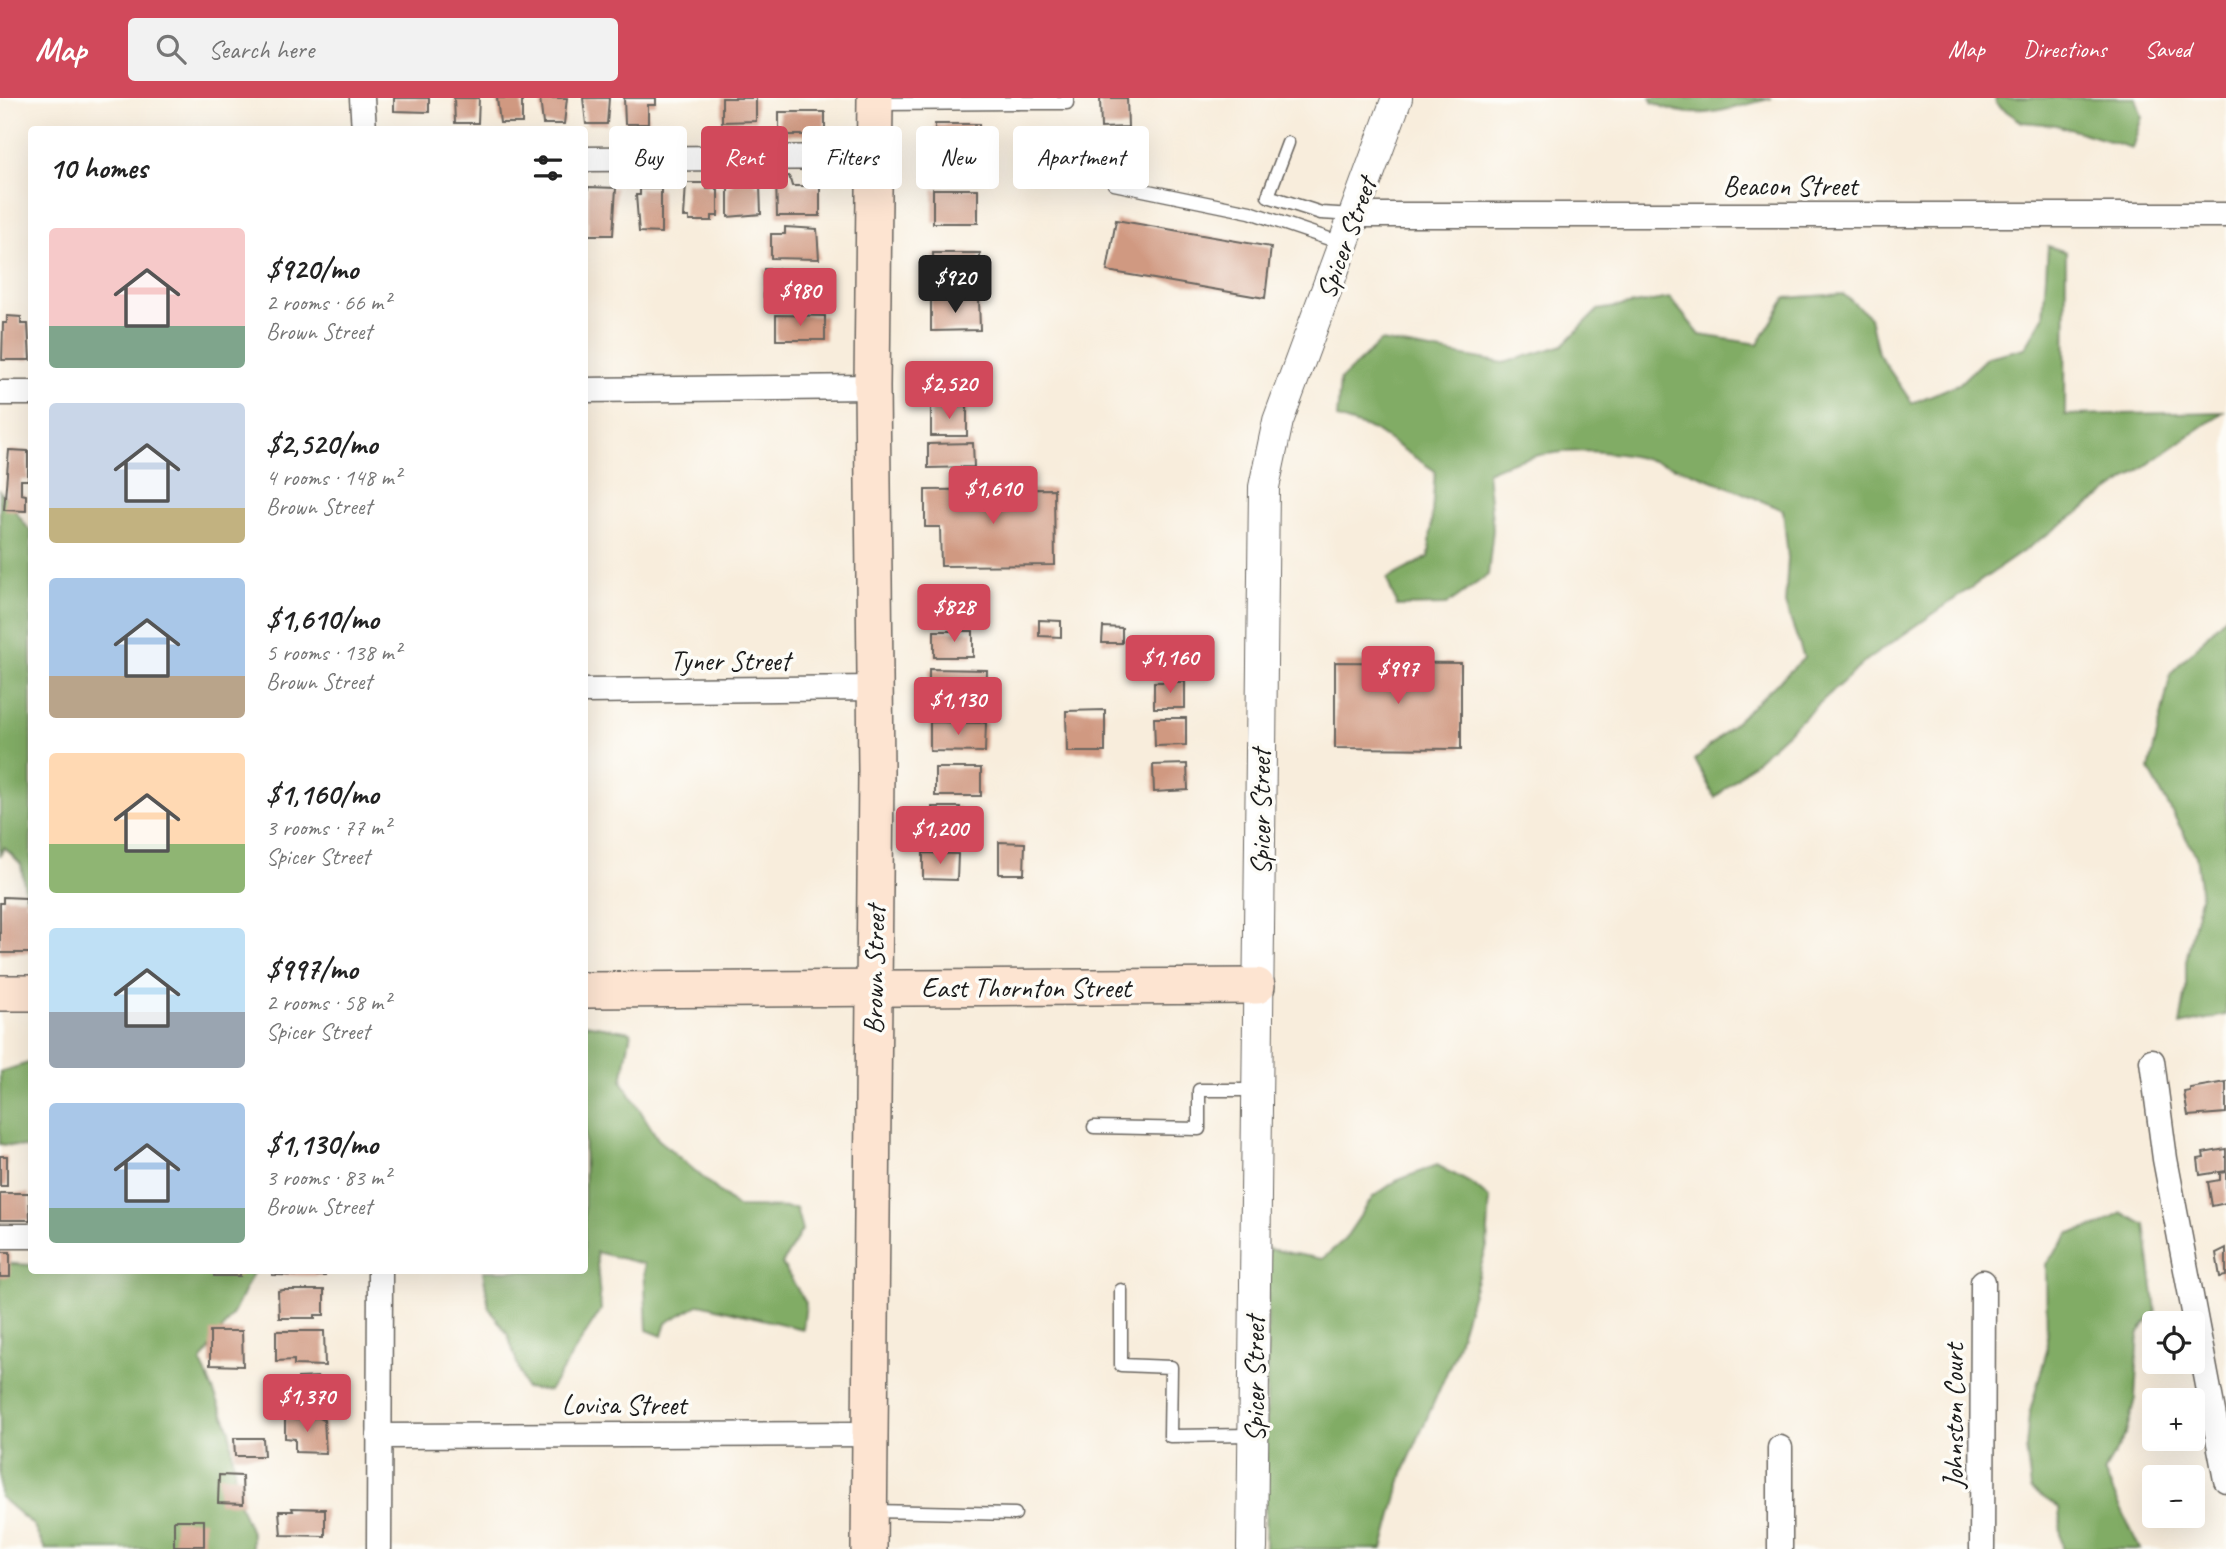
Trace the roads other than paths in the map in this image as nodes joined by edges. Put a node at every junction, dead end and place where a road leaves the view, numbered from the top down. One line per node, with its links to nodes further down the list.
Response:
1 (362, 98): 6 (street)
2 (1067, 98): 4 (lane)
3 (1397, 98): 13 (street, Spicer Street)
4 (1017, 100): 5 (lane)
5 (875, 101): 7 (main road, Brown Street)
6 (364, 126)
7 (875, 126)
8 (1288, 143): 13 (lane)
9 (802, 157): 10 (street)
10 (588, 159)
11 (874, 189): 16 (main road, Brown Street)
12 (1138, 189): 15 (lane)
13 (1354, 215): 14 (street, Beacon Street); 15 (street, Spicer Street)
14 (2226, 215)
15 (1344, 244): 22 (street, Spicer Street)
16 (872, 387): 17 (street); 20 (main road, Brown Street)
17 (588, 390)
18 (0, 393): 19 (street)
19 (28, 393)
20 (876, 688): 21 (street, Tyner Street); 23 (main road, Brown Street)
21 (588, 691)
22 (1257, 986): 23 (main road, East Thornton Street); 28 (street, Spicer Street)
23 (874, 988): 24 (main road, East Thornton Street); 35 (main road, Brown Street)
24 (588, 990)
25 (0, 993): 26 (main road)
26 (28, 993)
27 (2152, 1061): 39 (street)
28 (1256, 1090): 29 (lane); 36 (street, Spicer Street)
29 (1094, 1127)
30 (0, 1236): 31 (street)
31 (28, 1236)
32 (380, 1274): 37 (street)
33 (1983, 1282): 46 (street, Johnston Court)
34 (1121, 1290): 36 (lane)
35 (869, 1434): 37 (street, Lovisa Street); 40 (main road, Brown Street)
36 (1254, 1435): 44 (street, Spicer Street)
37 (379, 1436): 42 (street)
38 (1780, 1448): 45 (street)
39 (2226, 1480)
40 (869, 1511): 41 (lane); 43 (main road, Brown Street)
41 (1016, 1514)
42 (379, 1549)
43 (869, 1549)
44 (1252, 1549)
45 (1780, 1549)
46 (1982, 1549)

